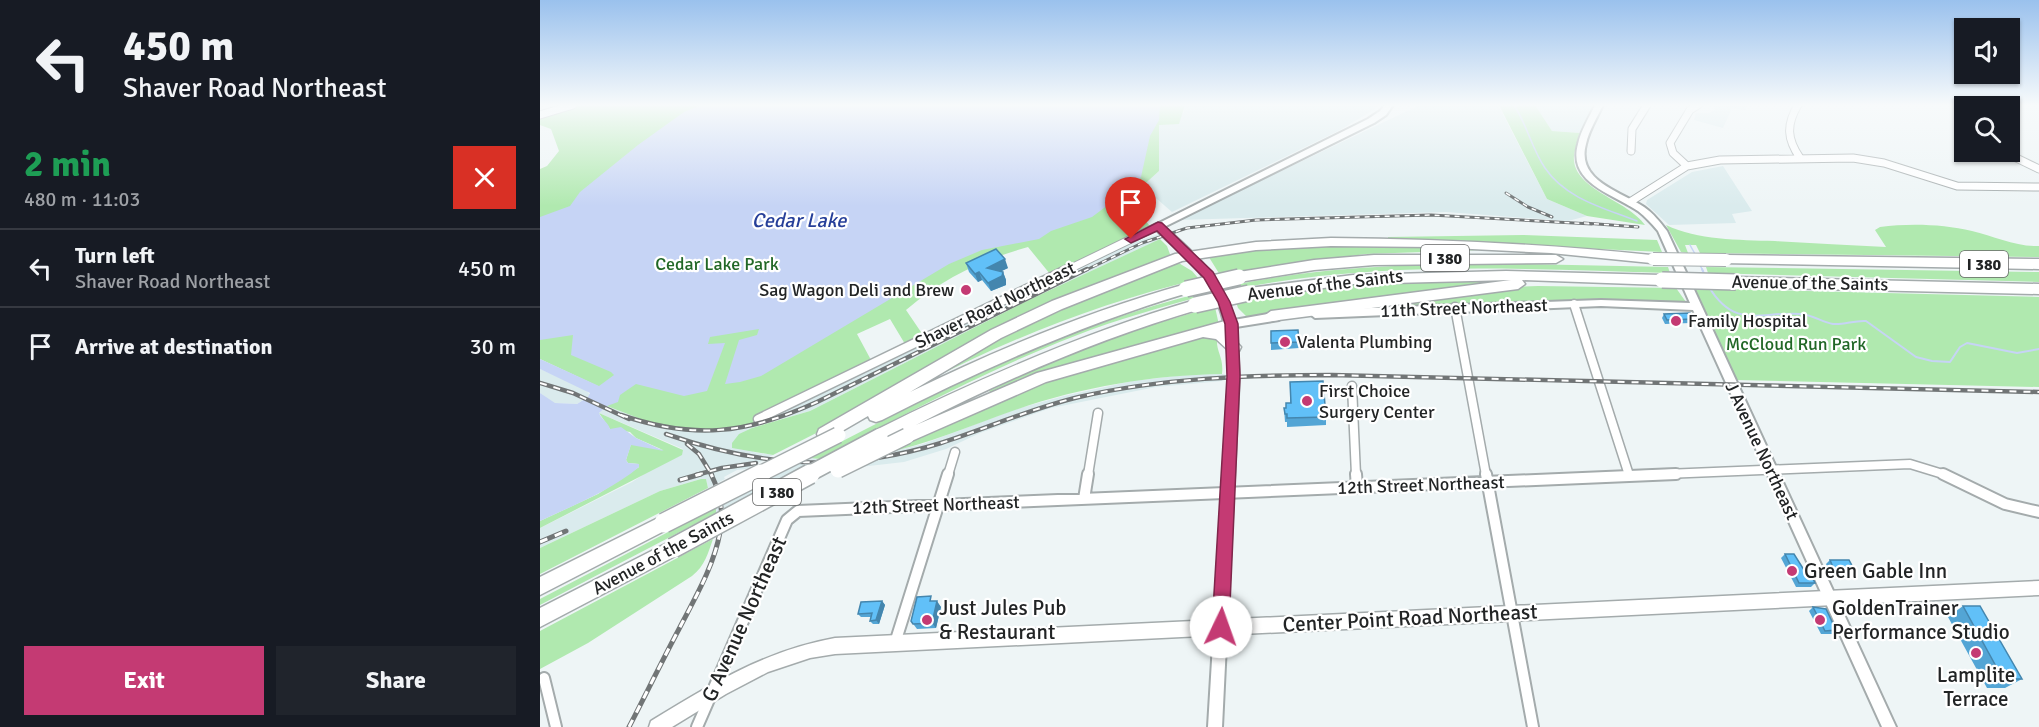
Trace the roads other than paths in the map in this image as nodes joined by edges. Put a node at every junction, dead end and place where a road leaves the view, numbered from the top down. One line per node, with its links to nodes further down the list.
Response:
1 (1336, 139): 13 (street, Shaver Road Northeast)
2 (1583, 139): 12 (street, J Avenue Northeast)
3 (1632, 139): 6 (street)
4 (1672, 139): 9 (street)
5 (1790, 139): 7 (street)
6 (1631, 151)
7 (1800, 158): 9 (street); 11 (street)
8 (2020, 160): 10 (street)
9 (1687, 166): 12 (street)
10 (2039, 169)
11 (2039, 187)
12 (1630, 202): 20 (street, J Avenue Northeast)
13 (1158, 226): 14 (street); 28 (street, Shaver Road Northeast)
14 (1188, 254): 15 (highway); 23 (street); 29 (highway)
15 (1652, 259): 16 (highway, Avenue of the Saints / I 380, bridge); 29 (highway, Avenue of the Saints / I 380, bridge)
16 (2039, 264)
17 (1622, 279): 18 (highway, Avenue of the Saints / I 380, bridge); 22 (highway); 40 (highway, Avenue of the Saints / I 380, bridge)
18 (2039, 290)
19 (1574, 304): 20 (street, 11th Street Northeast); 21 (street, 11th Street Northeast); 32 (street)
20 (1697, 307): 31 (street, J Avenue Northeast)
21 (1455, 308): 22 (street, 11th Street Northeast); 33 (street)
22 (1271, 316): 23 (street, 11th Street Northeast)
23 (1232, 324): 24 (highway); 25 (street)
24 (1192, 336): 25 (highway); 40 (highway, bridge)
25 (1234, 347): 35 (street)
26 (1352, 386): 34 (street)
27 (1098, 413): 36 (street)
28 (758, 419)
29 (831, 435): 41 (highway, Avenue of the Saints / I 380, bridge)
30 (955, 452): 37 (street)
31 (1770, 470): 32 (street, 12th Street Northeast); 38 (street, 12th Street Northeast); 43 (street, J Avenue Northeast)
32 (1629, 476): 33 (street, 12th Street Northeast)
33 (1487, 482): 34 (street, 12th Street Northeast); 44 (street)
34 (1358, 488): 35 (street, 12th Street Northeast)
35 (1227, 493): 36 (street, 12th Street Northeast); 46 (street)
36 (1084, 499): 37 (street, 12th Street Northeast)
37 (939, 505): 39 (street, 12th Street Northeast); 47 (street)
38 (2039, 512)
39 (793, 513): 49 (street, G Avenue Northeast)
40 (728, 519): 45 (highway, Avenue of the Saints / I 380, bridge)
41 (540, 586)
42 (2039, 588): 43 (main road, Center Point Road Northeast)
43 (1830, 598): 44 (main road, Center Point Road Northeast); 55 (street, J Avenue Northeast)
44 (1512, 614): 46 (main road, Center Point Road Northeast); 54 (street)
45 (540, 618)
46 (1221, 627): 47 (main road, Center Point Road Northeast); 53 (street)
47 (895, 643): 49 (main road, Center Point Road Northeast)
48 (544, 678): 50 (street)
49 (711, 693): 51 (main road, Center Point Road Northeast); 52 (street, G Avenue Northeast)
50 (556, 727)
51 (657, 727)
52 (697, 727)
53 (1215, 727)
54 (1533, 727)
55 (1889, 727)

